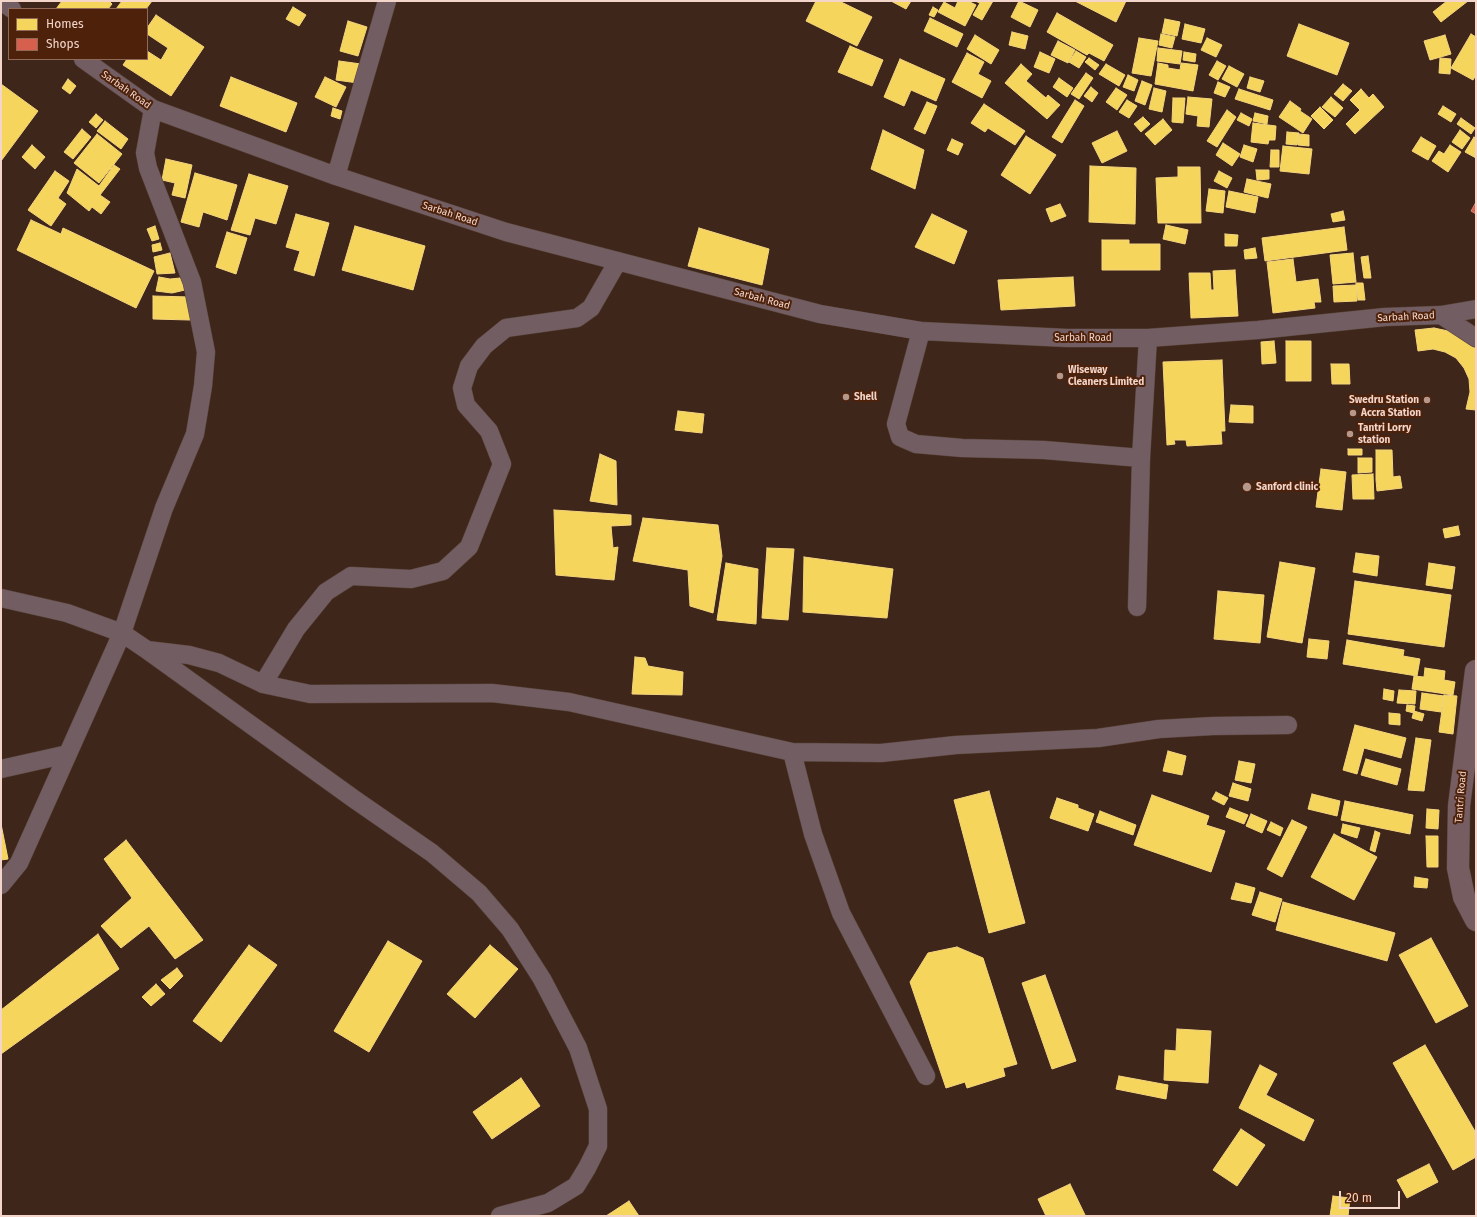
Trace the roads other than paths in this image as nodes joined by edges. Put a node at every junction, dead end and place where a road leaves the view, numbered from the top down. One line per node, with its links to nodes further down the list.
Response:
1 (1, 1): 3 (street)
2 (386, 1): 6 (street)
3 (11, 8)
4 (84, 60): 5 (street, Sarbah Road)
5 (153, 109): 6 (street, Sarbah Road); 16 (street)
6 (336, 176): 7 (street, Sarbah Road)
7 (618, 262): 10 (street, Sarbah Road); 19 (street)
8 (1476, 309): 9 (street)
9 (1441, 315): 11 (street, Sarbah Road); 12 (street, Sarbah Road)
10 (921, 331): 11 (street, Sarbah Road); 13 (street)
11 (1148, 338): 13 (street)
12 (1476, 338)
13 (1141, 458): 15 (street)
14 (1, 598): 16 (street)
15 (1137, 607)
16 (122, 633): 17 (street); 22 (street)
17 (147, 650): 19 (street); 27 (street)
18 (1476, 671): 25 (street, Tantri Road)
19 (263, 684): 21 (street)
20 (1288, 726): 21 (street)
21 (792, 752): 26 (street)
22 (68, 754): 23 (street); 24 (street)
23 (1, 769)
24 (1, 885)
25 (1476, 920)
26 (926, 1076)
27 (500, 1216)

